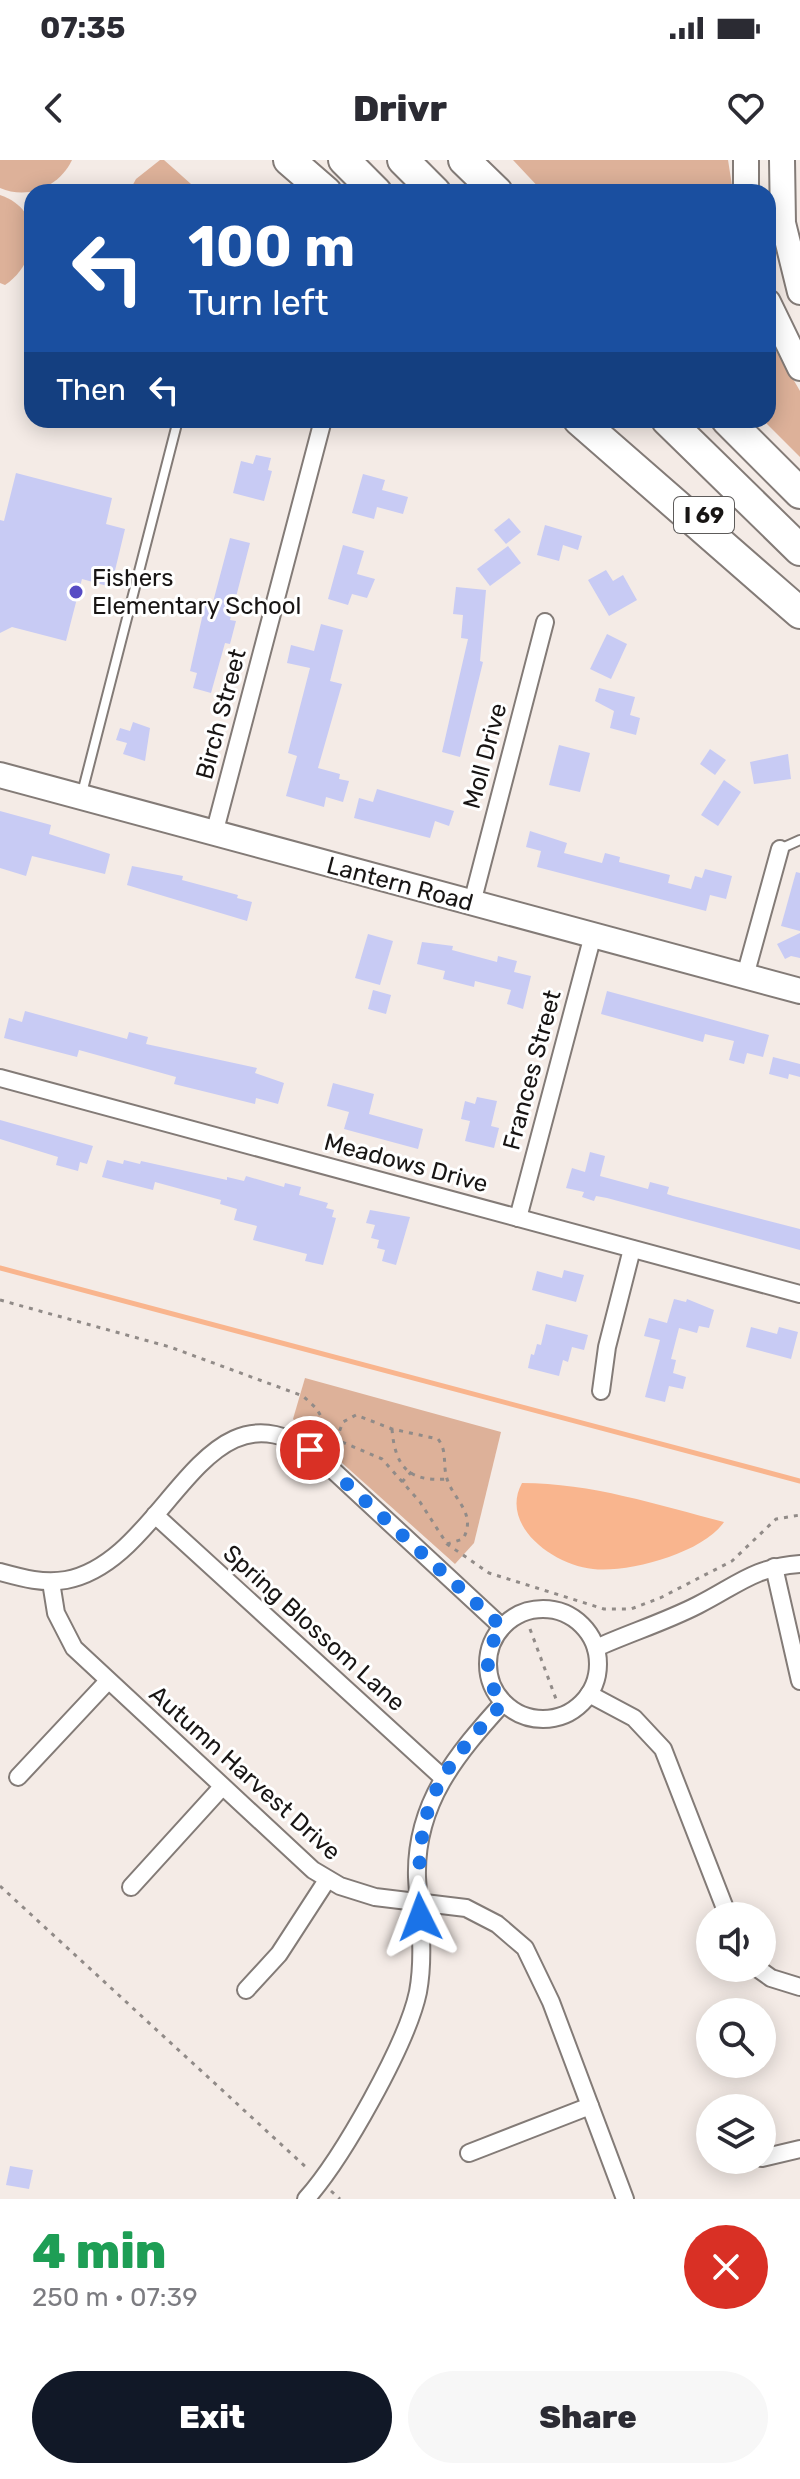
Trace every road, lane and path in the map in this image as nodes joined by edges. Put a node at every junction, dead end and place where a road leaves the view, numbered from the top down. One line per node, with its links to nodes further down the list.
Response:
1 (289, 160): 8 (highway)
2 (344, 160): 9 (highway)
3 (403, 160): 10 (highway)
4 (464, 160): 11 (highway)
5 (475, 160): 12 (highway)
6 (746, 160): 13 (street)
7 (782, 160): 14 (street)
8 (317, 184)
9 (368, 184)
10 (427, 184)
11 (489, 184)
12 (491, 184)
13 (746, 184)
14 (800, 292)
15 (776, 318): 16 (street)
16 (800, 368)
17 (176, 428): 28 (lane)
18 (321, 428): 29 (street, Birch Street)
19 (588, 428): 25 (highway)
20 (616, 428): 25 (highway, I 69)
21 (675, 428): 24 (highway, I 69)
22 (735, 428): 23 (highway)
23 (800, 493)
24 (800, 550)
25 (800, 612)
26 (545, 622): 32 (street, Moll Drive)
27 (0, 775): 28 (street, Lantern Road)
28 (81, 797): 29 (street, Lantern Road)
29 (214, 834): 32 (street, Lantern Road)
30 (800, 840): 31 (lane)
31 (780, 849): 34 (street)
32 (472, 903): 33 (street, Lantern Road)
33 (593, 935): 34 (street, Lantern Road); 37 (street, Frances Street)
34 (745, 976): 35 (street, Lantern Road)
35 (800, 991)
36 (0, 1078): 37 (street, Meadows Drive)
37 (518, 1218): 38 (street, Meadows Drive)
38 (632, 1249): 39 (street, Meadows Drive); 41 (street)
39 (800, 1294)
40 (0, 1300): 43 (path)
41 (601, 1391)
42 (392, 1429): 43 (path); 45 (path); 46 (path)
43 (336, 1440): 47 (path)
44 (414, 1469): 45 (path)
45 (410, 1473): 46 (path); 47 (path)
46 (447, 1479): 50 (path)
47 (402, 1482): 50 (path)
48 (155, 1515): 54 (street); 55 (street); 64 (street, Spring Blossom Lane)
49 (800, 1515): 50 (path)
50 (447, 1544)
51 (800, 1564): 52 (street)
52 (774, 1567): 57 (street); 58 (street)
53 (0, 1572): 54 (street)
54 (51, 1582): 59 (street, Autumn Harvest Drive)
55 (502, 1627): 57 (street); 62 (street)
56 (530, 1629): 61 (path)
57 (596, 1648): 60 (street)
58 (800, 1681)
59 (107, 1682): 63 (street); 65 (street, Autumn Harvest Drive)
60 (589, 1694): 62 (street); 70 (street)
61 (556, 1699)
62 (503, 1703): 64 (street)
63 (18, 1777)
64 (442, 1777): 69 (street)
65 (222, 1787): 66 (street, Autumn Harvest Drive); 68 (street)
66 (327, 1880): 69 (street, Autumn Harvest Drive); 73 (street)
67 (0, 1886): 78 (path)
68 (131, 1887)
69 (419, 1902): 74 (street, Autumn Harvest Drive); 80 (street)
70 (723, 1902)
71 (776, 1980): 72 (street)
72 (800, 1987)
73 (246, 1990)
74 (590, 2106): 76 (street); 82 (street, Autumn Harvest Drive)
75 (800, 2149): 77 (street)
76 (469, 2153)
77 (776, 2155)
78 (307, 2169)
79 (330, 2190): 81 (path)
80 (306, 2199)
81 (340, 2199)
82 (625, 2199)

